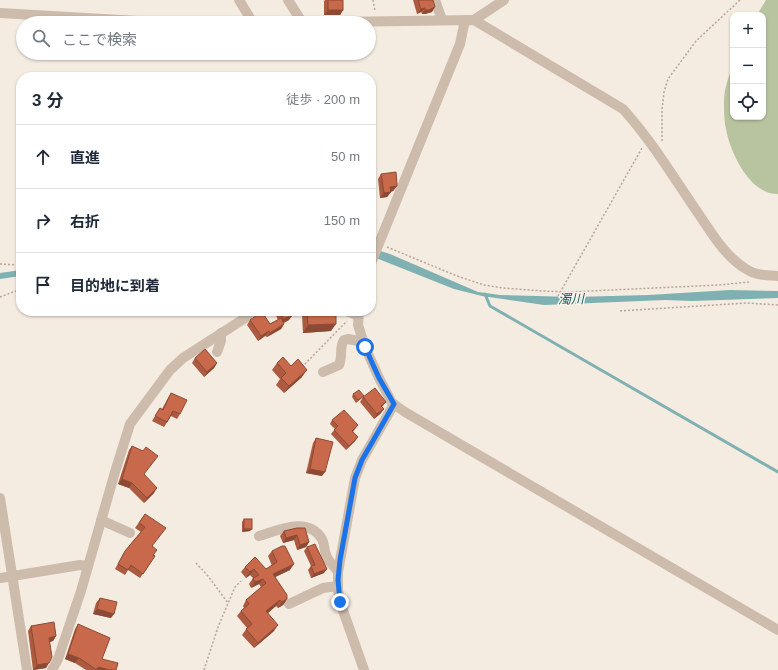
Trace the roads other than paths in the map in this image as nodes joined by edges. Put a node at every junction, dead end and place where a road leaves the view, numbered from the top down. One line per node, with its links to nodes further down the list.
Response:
1 (239, 0): 7 (street)
2 (288, 0): 8 (street)
3 (435, 0): 9 (street)
4 (504, 0): 10 (street)
5 (0, 13): 6 (street)
6 (52, 16)
7 (249, 16)
8 (298, 16)
9 (442, 20): 10 (street); 11 (street)
10 (469, 20): 12 (street); 13 (street)
11 (376, 21)
12 (376, 250)
13 (778, 276)
14 (248, 316): 16 (street)
15 (356, 316): 17 (street)
16 (221, 333): 18 (street); 22 (street)
17 (363, 342): 19 (street); 20 (street)
18 (216, 352)
19 (324, 372)
20 (394, 404): 26 (street); 31 (street)
21 (0, 498): 27 (street)
22 (101, 520): 23 (street); 25 (street)
23 (130, 533)
24 (259, 536): 26 (street)
25 (88, 566): 27 (street); 33 (street)
26 (338, 572): 29 (street)
27 (12, 576): 28 (street); 32 (street)
28 (0, 578)
29 (338, 586): 30 (street); 34 (street)
30 (289, 604)
31 (778, 630)
32 (27, 670)
33 (52, 670)
34 (364, 670)

